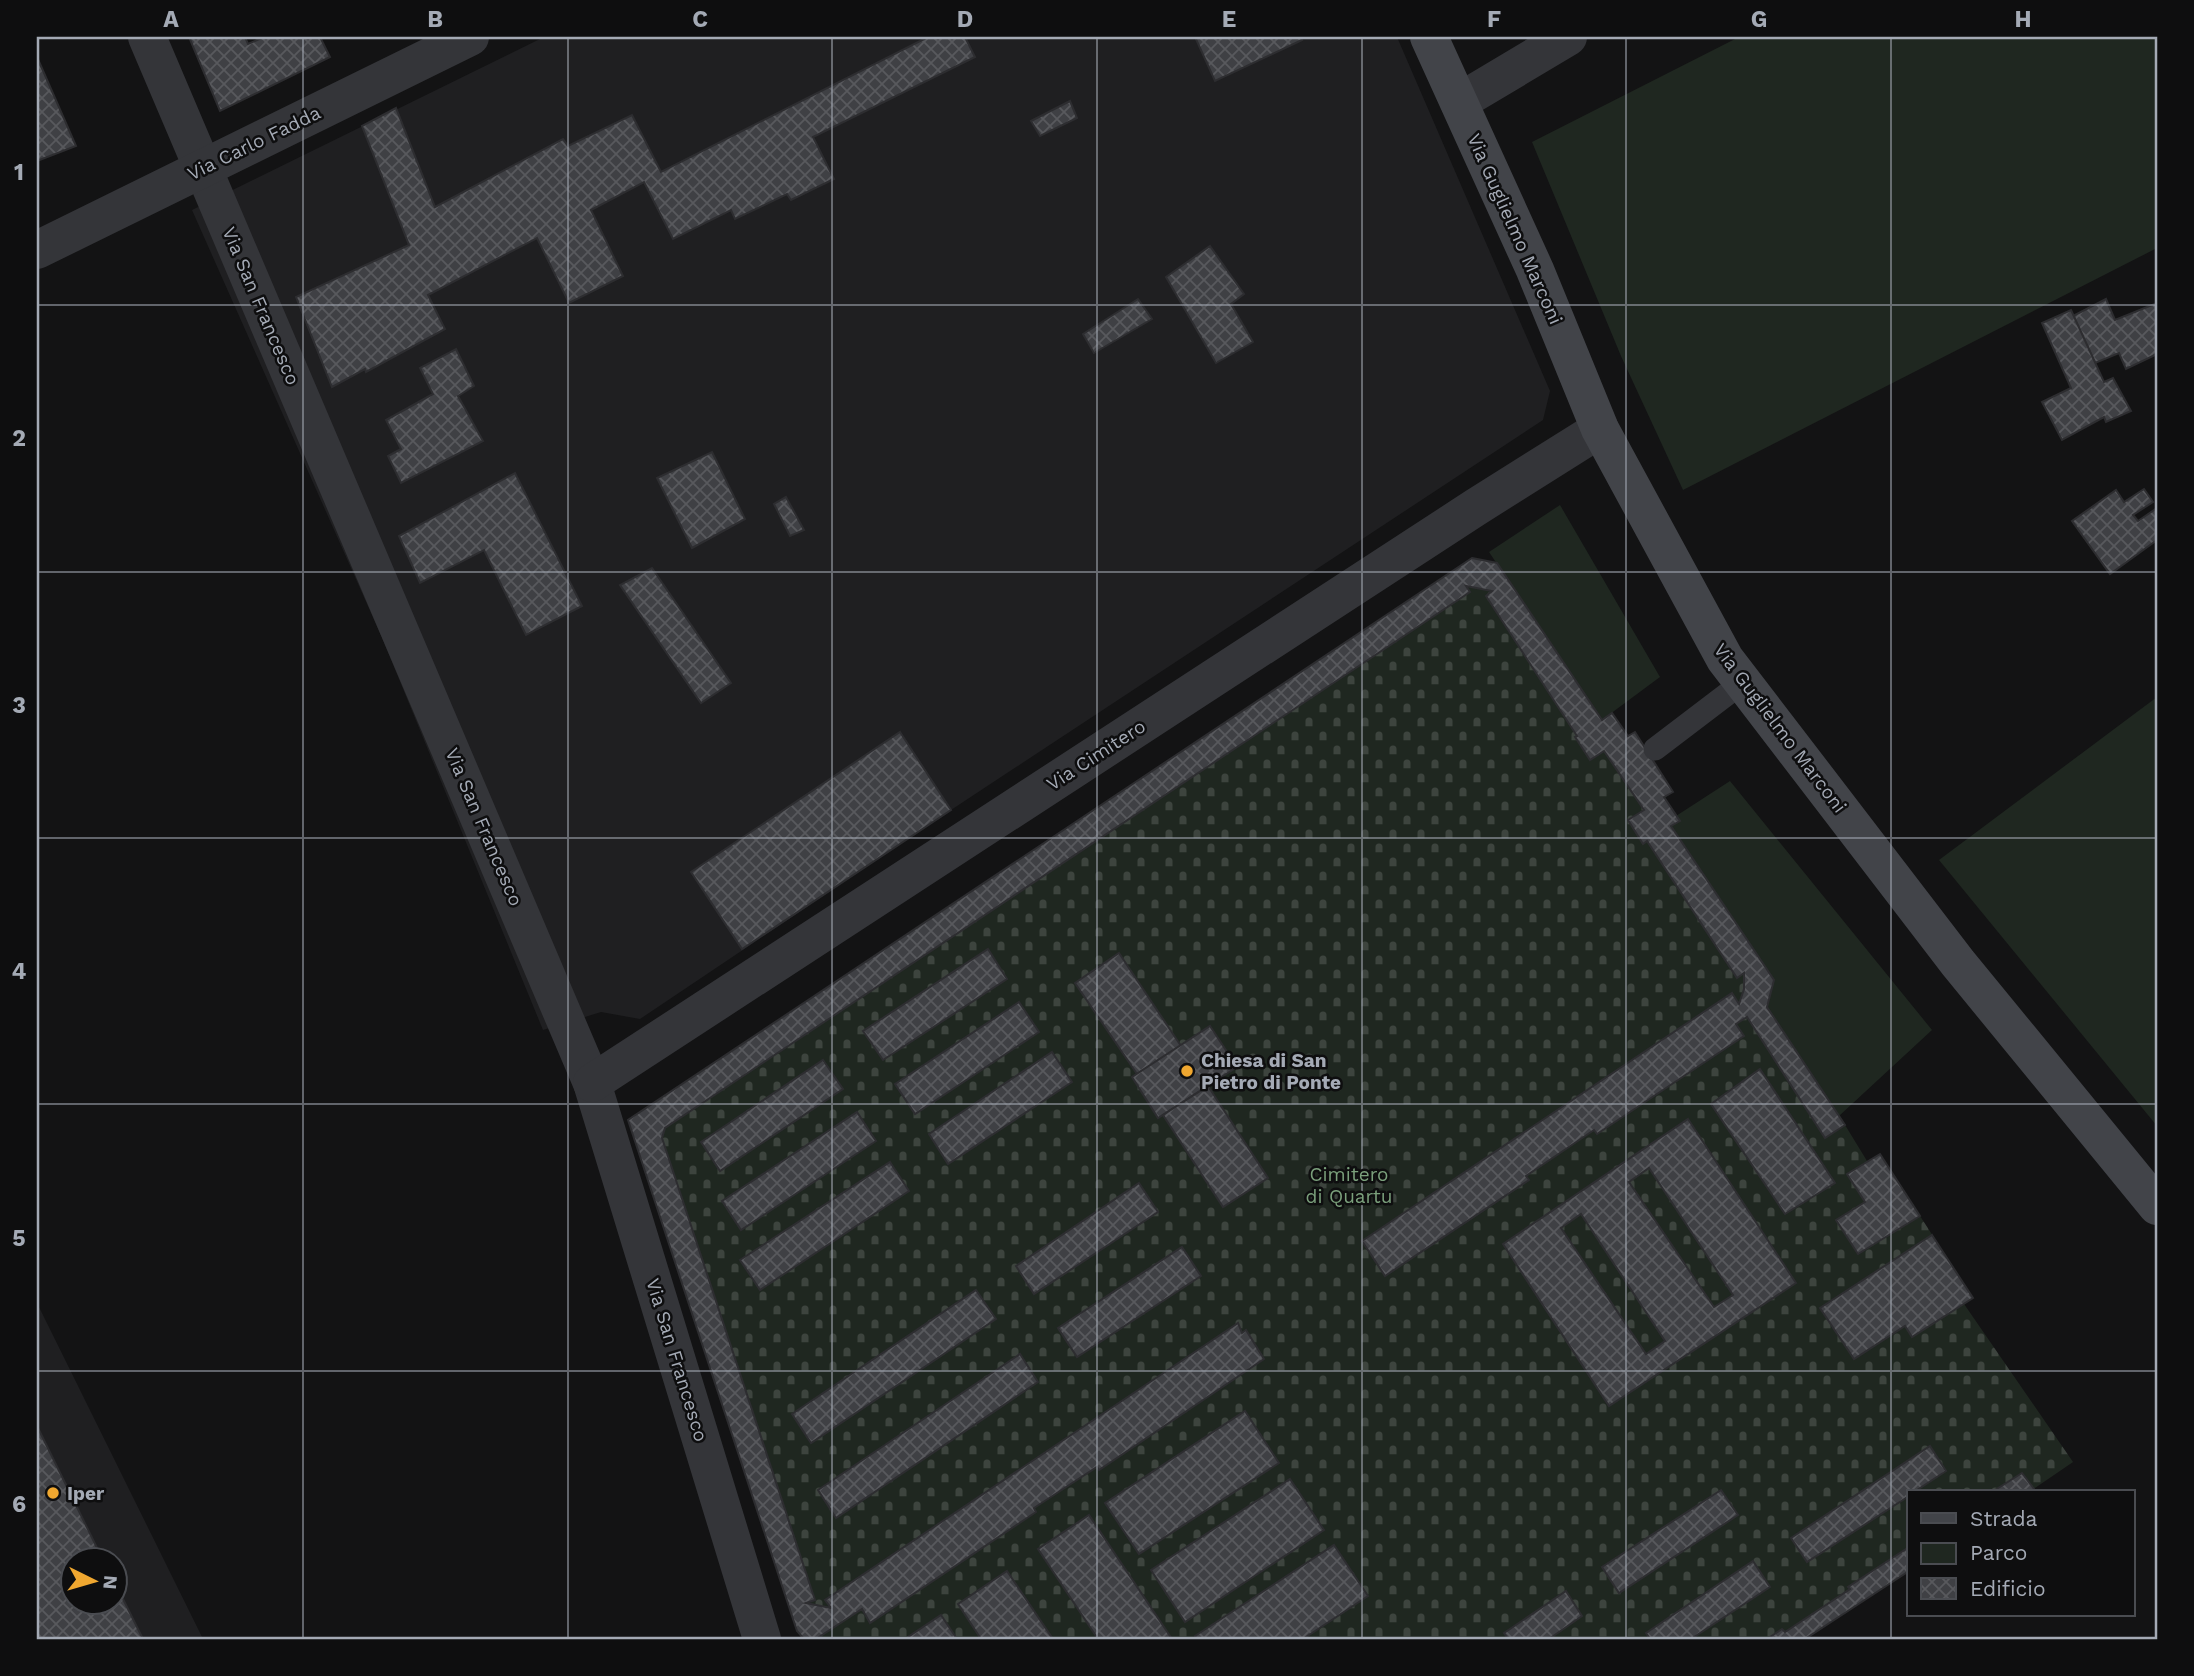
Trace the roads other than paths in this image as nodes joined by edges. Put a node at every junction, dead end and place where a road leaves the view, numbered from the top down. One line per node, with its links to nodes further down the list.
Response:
1 (147, 37): 6 (street, Via San Francesco)
2 (470, 37): 6 (street, Via Carlo Fadda)
3 (1429, 37): 5 (main road, Via Guglielmo Marconi)
4 (1568, 37): 5 (street)
5 (1459, 102): 8 (main road, Via Guglielmo Marconi)
6 (202, 168): 7 (street, Via Carlo Fadda); 11 (street, Via San Francesco)
7 (37, 250)
8 (1600, 429): 9 (main road, Via Guglielmo Marconi); 11 (street, Via Cimitero)
9 (1743, 682): 10 (lane); 12 (main road, Via Guglielmo Marconi)
10 (1655, 749)
11 (593, 1083): 13 (street, Via San Francesco)
12 (2157, 1206)
13 (762, 1639)

